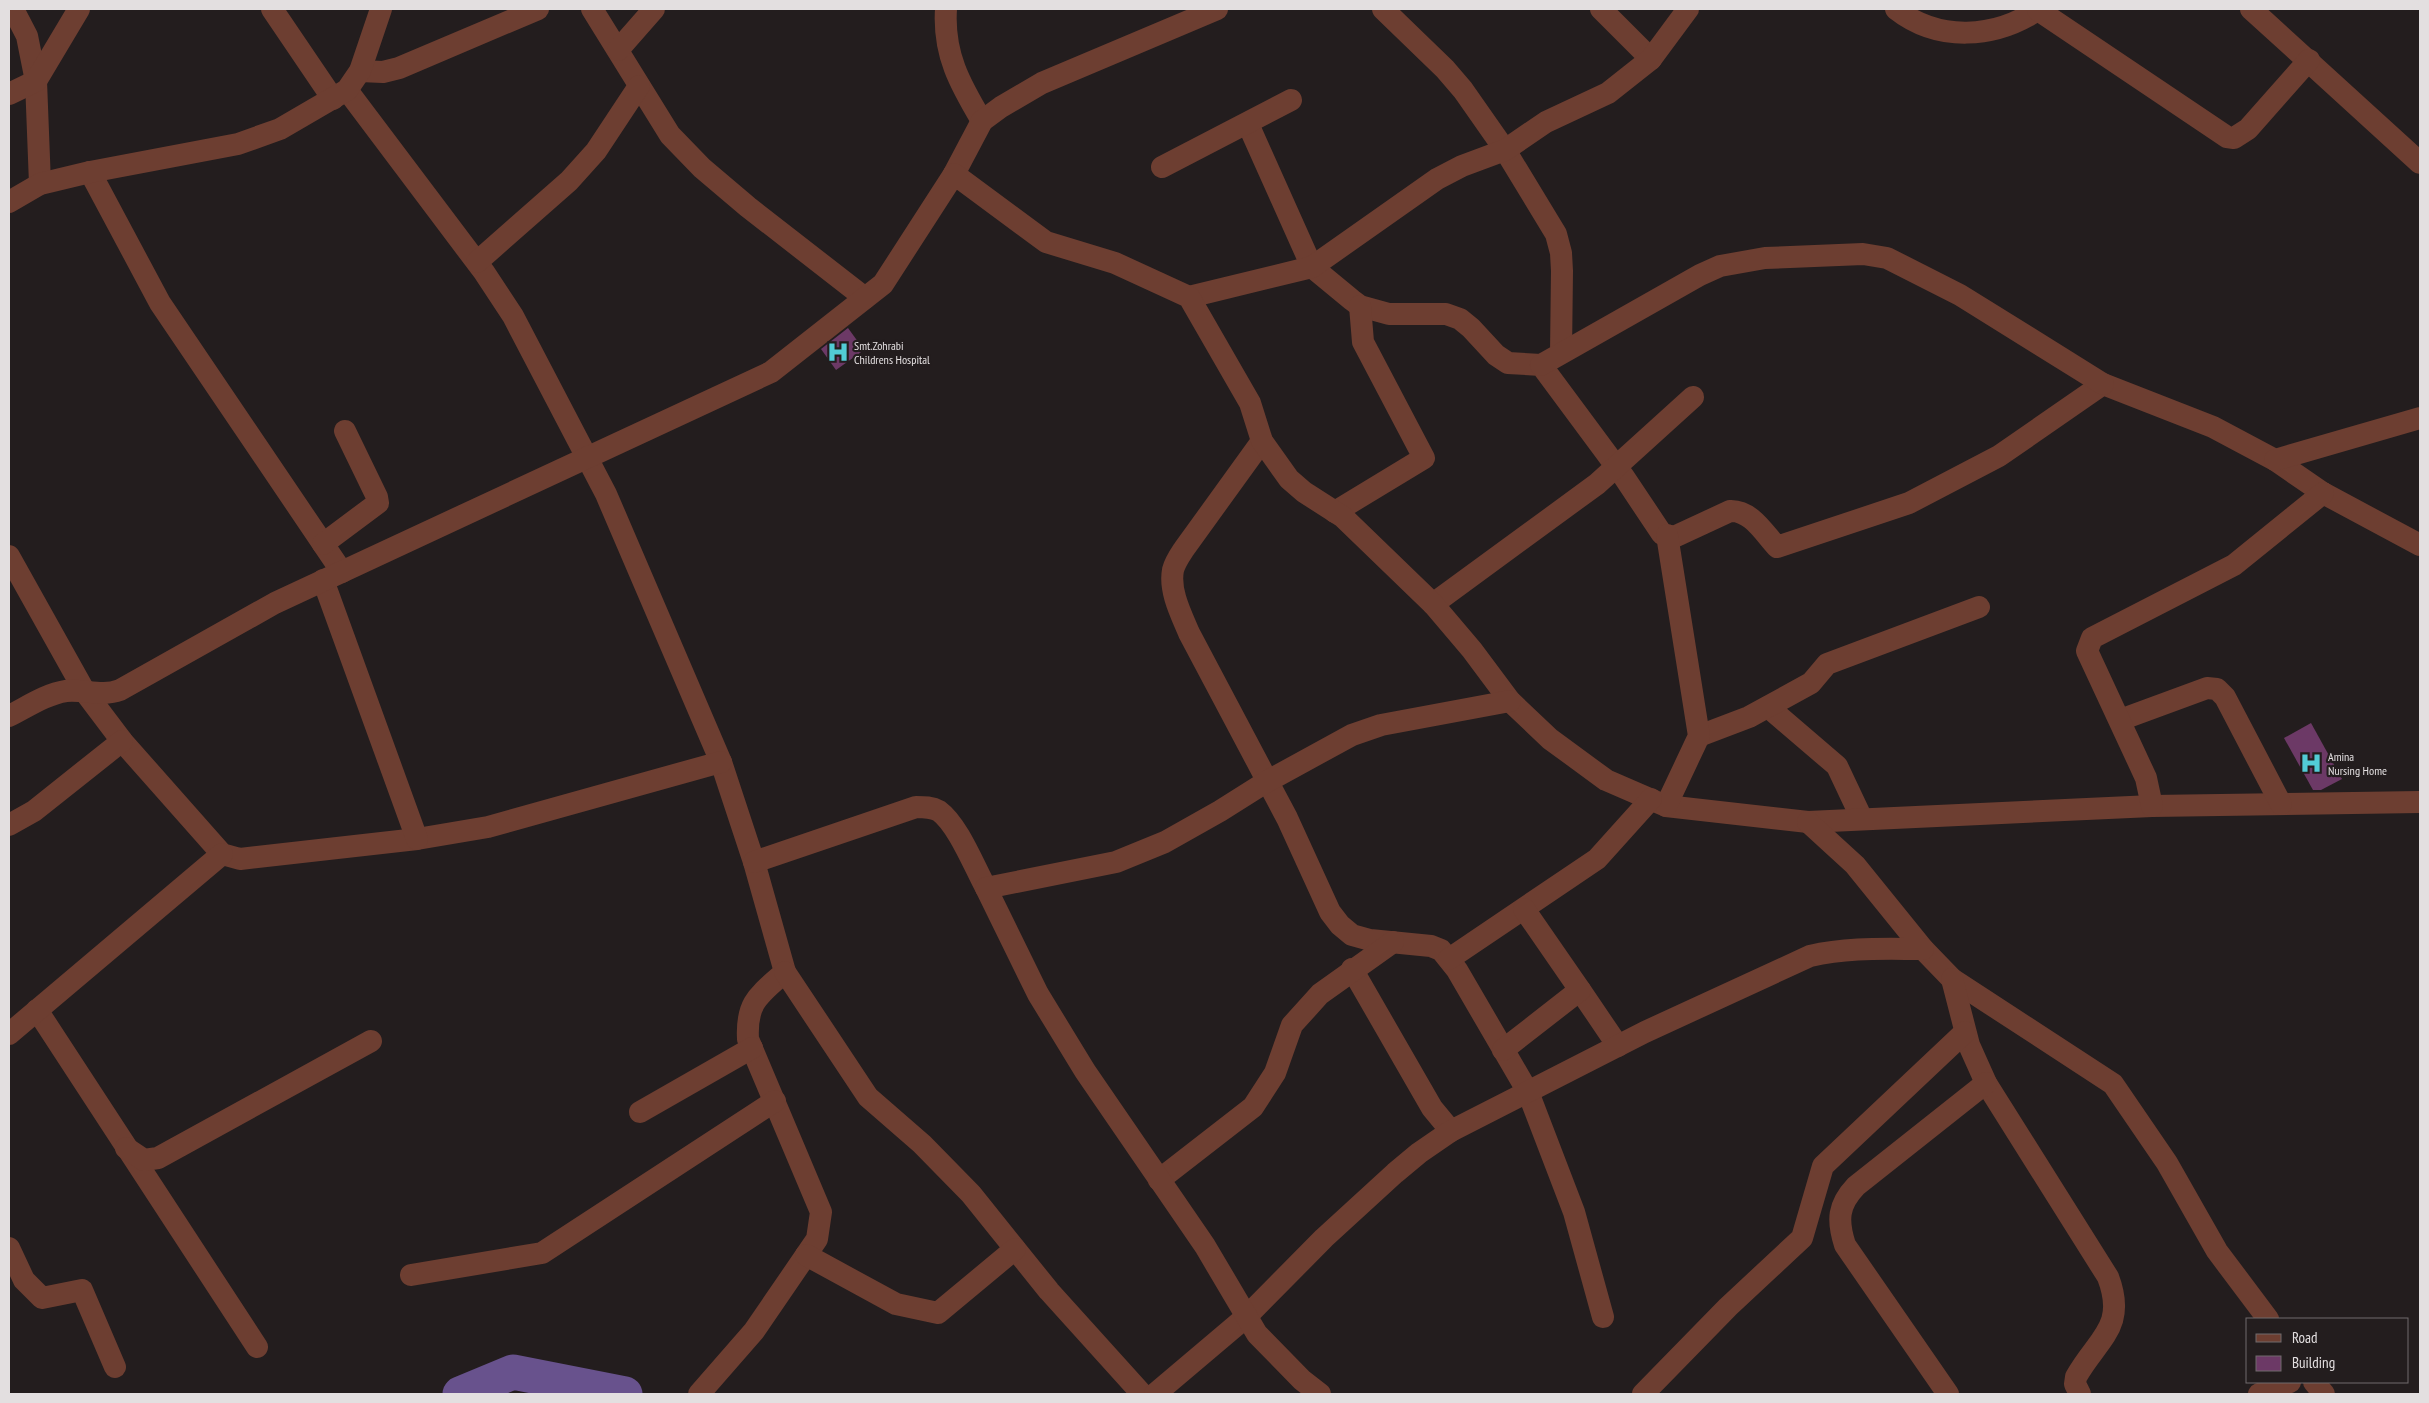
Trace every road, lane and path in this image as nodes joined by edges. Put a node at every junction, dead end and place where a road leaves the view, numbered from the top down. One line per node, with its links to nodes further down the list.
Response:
1 (13, 9): 20 (street)
2 (79, 9): 20 (street)
3 (272, 9): 23 (street)
4 (381, 9): 19 (street)
5 (538, 9): 19 (street)
6 (592, 9): 16 (street)
7 (654, 9): 16 (street)
8 (946, 9): 25 (street)
9 (1217, 9): 25 (street)
10 (1383, 9): 27 (street)
11 (1601, 9): 17 (street)
12 (1688, 9): 17 (street)
13 (1896, 9): 14 (street)
14 (2038, 9): 18 (street)
15 (2251, 9): 18 (street)
16 (618, 50): 21 (street)
17 (1651, 59): 27 (street)
18 (2310, 60): 28 (street)
19 (360, 71): 23 (street)
20 (36, 81): 22 (street); 32 (street)
21 (639, 86): 34 (street); 37 (street)
22 (9, 94)
23 (340, 94): 30 (street); 34 (street)
24 (1291, 100): 26 (street)
25 (982, 121): 31 (street)
26 (1248, 124): 29 (street); 35 (street)
27 (1505, 150): 35 (street); 39 (street)
28 (2420, 163)
29 (1162, 167)
30 (90, 172): 32 (street); 52 (street)
31 (954, 174): 36 (street); 37 (street)
32 (40, 184): 33 (street)
33 (9, 202)
34 (477, 262): 46 (street)
35 (1312, 266): 36 (street); 38 (street)
36 (1189, 297): 45 (street)
37 (865, 298): 46 (street)
38 (1360, 306): 40 (street); 50 (street)
39 (1561, 354): 40 (street); 41 (street)
40 (1541, 365): 48 (street)
41 (2103, 384): 47 (street); 51 (street)
42 (1693, 397): 48 (street)
43 (2420, 418): 47 (street)
44 (345, 432): 52 (street)
45 (1262, 441): 50 (street); 66 (street)
46 (586, 457): 55 (street); 65 (street)
47 (2275, 460): 49 (street)
48 (1616, 466): 51 (street); 56 (street)
49 (2323, 493): 53 (street); 62 (street)
50 (1335, 512): 56 (street)
51 (1667, 535): 63 (street)
52 (323, 544): 55 (street)
53 (2420, 545)
54 (9, 556): 58 (street)
55 (332, 576): 58 (street); 74 (street)
56 (1433, 604): 59 (street)
57 (1979, 607): 60 (street)
58 (85, 692): 61 (street); 64 (street)
59 (1510, 701): 66 (street); 68 (street)
60 (1768, 707): 63 (street); 71 (street)
61 (9, 716)
62 (2120, 720): 69 (street); 70 (street)
63 (1699, 736): 68 (street)
64 (122, 740): 73 (street); 75 (street)
65 (721, 762): 74 (street); 76 (street)
66 (1266, 782): 77 (street); 79 (street)
67 (2420, 802): 69 (street)
68 (1659, 803): 72 (street); 78 (street)
69 (2281, 804): 70 (street)
70 (2152, 806): 71 (street)
71 (1862, 819): 72 (street)
72 (1808, 822): 80 (street)
73 (9, 825)
74 (417, 839): 75 (street)
75 (222, 854): 86 (street)
76 (754, 862): 77 (street); 83 (street)
77 (986, 888): 99 (street)
78 (1524, 909): 81 (street); 85 (street)
79 (1393, 942): 81 (street); 82 (street)
80 (1923, 949): 84 (street); 90 (street)
81 (1449, 959): 92 (street)
82 (1352, 969): 97 (street); 99 (street)
83 (785, 972): 91 (street); 101 (street)
84 (1952, 979): 87 (street); 107 (street)
85 (1580, 990): 90 (street); 92 (street)
86 (37, 1010): 88 (street); 98 (street)
87 (1965, 1032): 93 (street); 116 (street)
88 (9, 1034)
89 (371, 1041): 98 (street)
90 (1618, 1046): 94 (street)
91 (752, 1048): 95 (street); 96 (street)
92 (1503, 1050): 94 (street)
93 (1986, 1083): 117 (street); 118 (street)
94 (1528, 1092): 97 (street); 106 (street)
95 (775, 1101): 102 (street); 103 (street)
96 (640, 1112)
97 (1451, 1131): 105 (street)
98 (126, 1148): 108 (street)
99 (1159, 1180): 105 (street)
100 (9, 1248): 104 (street)
101 (1015, 1249): 102 (street); 113 (street)
102 (806, 1255): 112 (street)
103 (412, 1275)
104 (16, 1282): 109 (street)
105 (1246, 1317): 114 (street); 115 (street)
106 (1604, 1317)
107 (2267, 1318)
108 (257, 1347)
109 (115, 1367)
110 (2287, 1383): 119 (street)
111 (2315, 1383): 120 (street)
112 (699, 1394)
113 (1142, 1394)
114 (1155, 1394)
115 (1320, 1394)
116 (1643, 1394)
117 (1948, 1394)
118 (2080, 1394)
119 (2259, 1394)
120 (2324, 1394)

